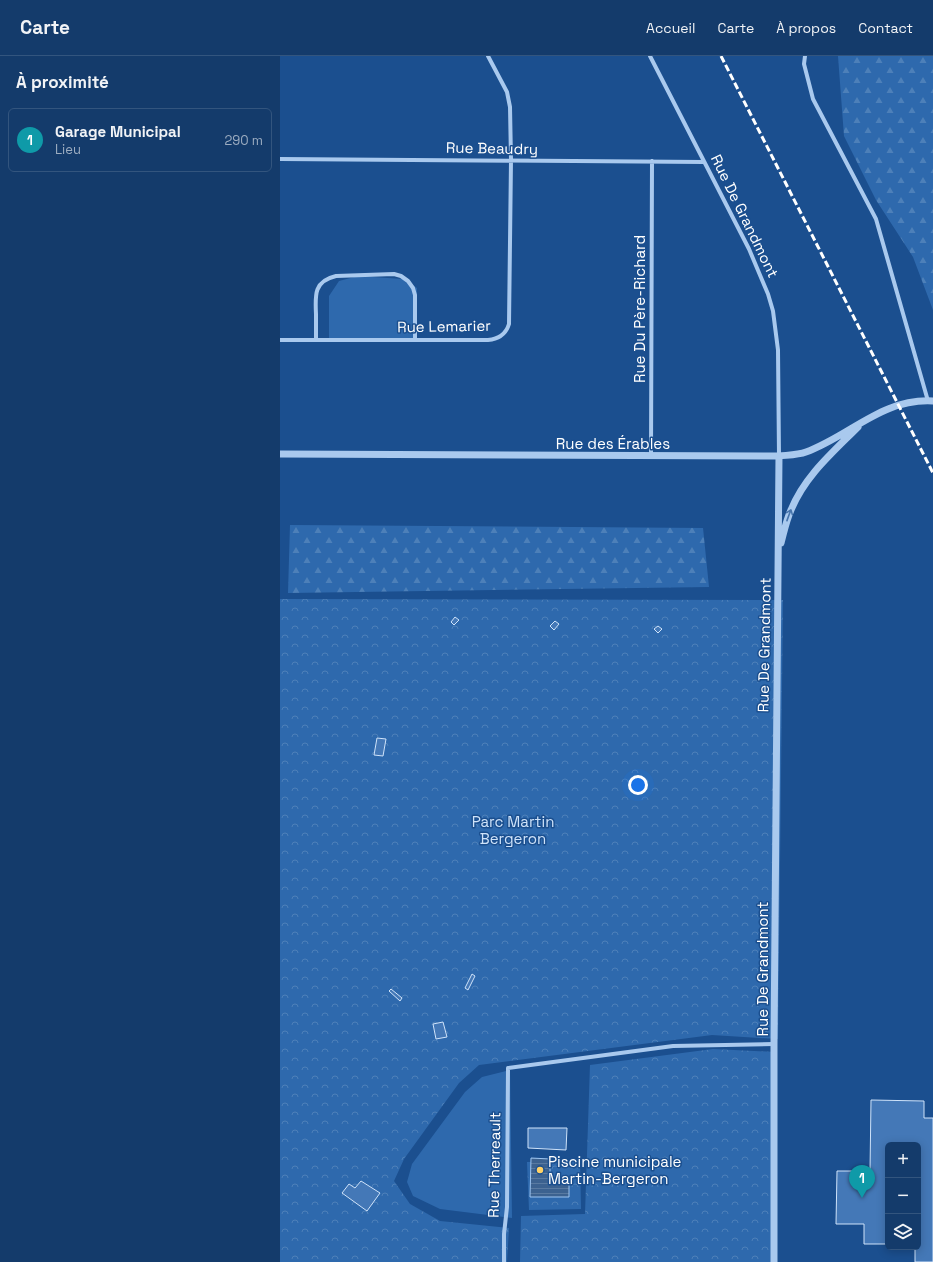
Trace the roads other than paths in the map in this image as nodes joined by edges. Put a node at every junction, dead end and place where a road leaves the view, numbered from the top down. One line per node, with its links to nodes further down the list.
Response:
1 (488, 56): 5 (street)
2 (650, 56): 7 (street, Rue De Grandmont)
3 (805, 56): 11 (street)
4 (280, 159): 5 (street, Rue Beaudry)
5 (511, 160): 6 (street, Rue Beaudry); 8 (street, Rue Lemarier)
6 (652, 162): 7 (street, Rue Beaudry); 14 (street, Rue Du Père-Richard)
7 (704, 162): 15 (street, Rue De Grandmont)
8 (415, 339): 10 (street, Rue Lemarier); 10 (street)
9 (280, 340): 10 (street, Rue Lemarier)
10 (316, 340)
11 (930, 401): 12 (street, Rue des Érables)
12 (867, 418): 15 (street, Rue des Érables); 16 (street, one-way to 12)
13 (280, 454): 14 (street, Rue des Érables)
14 (651, 456): 15 (street, Rue des Érables)
15 (779, 456): 16 (street, Rue De Grandmont)
16 (778, 553): 17 (street, Rue De Grandmont)
17 (774, 1044): 18 (street, Rue Therreault); 19 (street, Rue De Grandmont)
18 (504, 1262)
19 (774, 1262)

